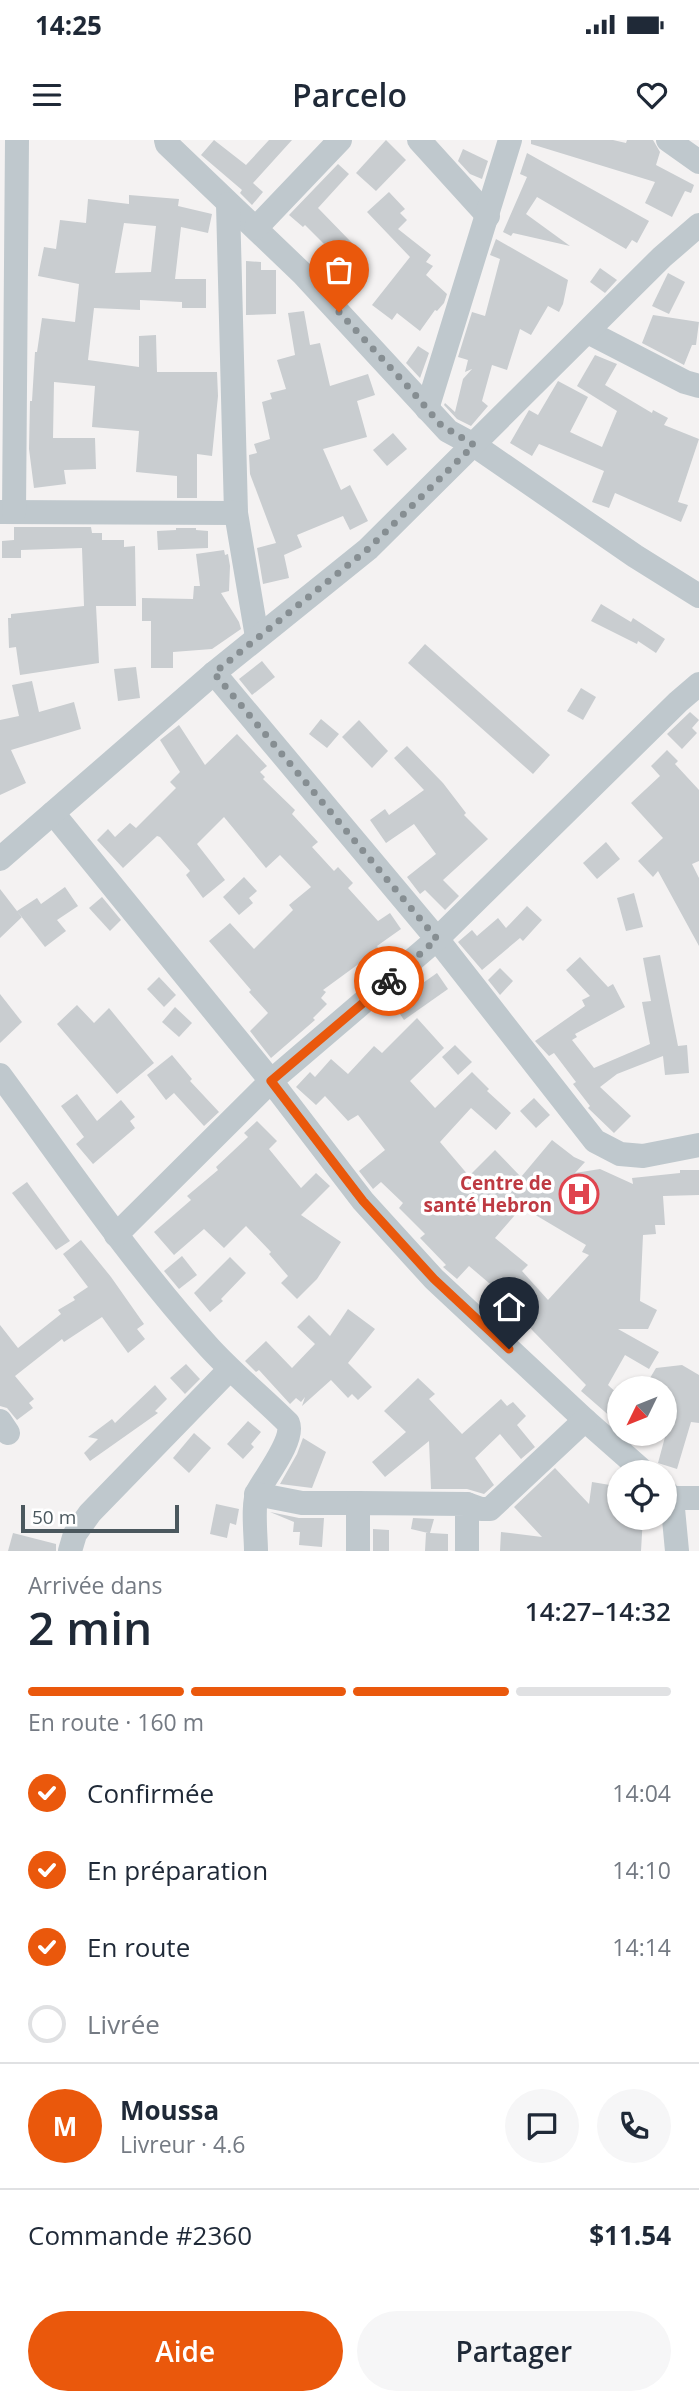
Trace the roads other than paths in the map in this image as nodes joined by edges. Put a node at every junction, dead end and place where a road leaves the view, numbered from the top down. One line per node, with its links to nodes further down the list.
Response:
1 (17, 140): 16 (street)
2 (166, 140): 8 (street)
3 (340, 140): 11 (street)
4 (419, 140): 9 (street)
5 (510, 140): 9 (street)
6 (668, 140): 7 (street)
7 (699, 162)
8 (228, 204): 11 (street); 17 (street)
9 (488, 216): 14 (street)
10 (699, 225): 12 (street)
11 (256, 228): 14 (street)
12 (588, 332): 13 (street); 15 (street)
13 (699, 386)
14 (427, 408): 15 (street)
15 (474, 445): 18 (street); 19 (street)
16 (7, 512): 17 (street)
17 (236, 513): 19 (street)
18 (699, 596)
19 (257, 637): 20 (street)
20 (214, 673): 22 (street); 24 (street)
21 (699, 684): 24 (street)
22 (52, 813): 23 (street); 26 (street)
23 (0, 859)
24 (437, 939): 26 (street); 27 (street)
25 (0, 1074): 28 (street)
26 (271, 1081): 28 (street); 30 (street)
27 (699, 1145)
28 (116, 1235): 29 (street)
29 (229, 1370): 32 (street); 38 (street)
30 (585, 1420): 31 (street); 36 (street)
31 (631, 1460)
32 (256, 1494): 35 (street); 39 (street)
33 (677, 1495): 34 (street)
34 (699, 1497)
35 (358, 1503): 36 (street); 40 (street)
36 (467, 1504): 41 (street)
37 (674, 1530): 42 (street)
38 (70, 1551)
39 (256, 1551)
40 (358, 1551)
41 (467, 1551)
42 (677, 1551)

